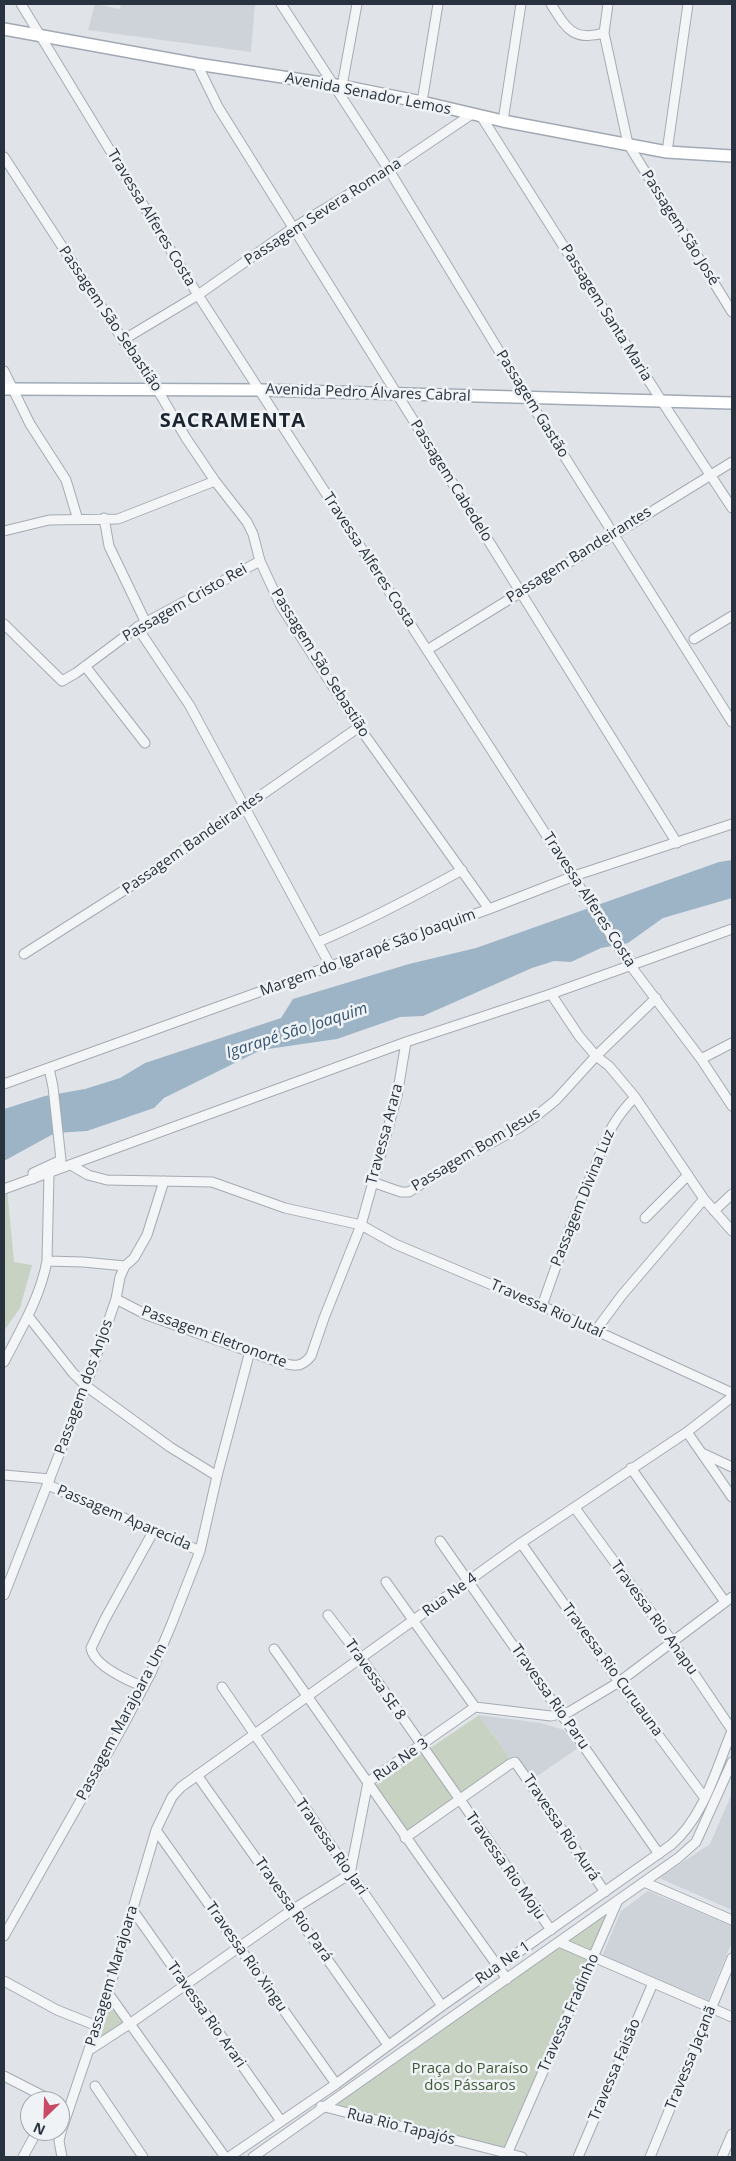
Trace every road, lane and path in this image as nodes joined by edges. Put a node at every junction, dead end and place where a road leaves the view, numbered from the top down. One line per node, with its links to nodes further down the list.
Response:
1 (20, 4): 11 (street, Travessa Alferes Costa)
2 (282, 4): 13 (street, Passagem Gastão)
3 (357, 4): 13 (street)
4 (438, 4): 14 (street)
5 (522, 4): 16 (street)
6 (551, 4): 10 (street)
7 (608, 4): 10 (street)
8 (688, 4): 18 (street)
9 (4, 29): 11 (main road, Avenida Senador Lemos)
10 (604, 33): 17 (street, Passagem São José)
11 (40, 35): 12 (main road, Avenida Senador Lemos); 23 (street, Travessa Alferes Costa)
12 (197, 64): 13 (main road, Avenida Senador Lemos); 22 (street, Passagem Cabedelo)
13 (337, 85): 14 (main road, Avenida Senador Lemos); 21 (street, Passagem Gastão)
14 (422, 102): 15 (main road, Avenida Senador Lemos)
15 (477, 115): 16 (main road, Avenida Senador Lemos); 21 (street, Passagem Severa Romana); 32 (street, Passagem Santa Maria)
16 (503, 121): 17 (main road, Avenida Senador Lemos)
17 (628, 144): 18 (main road, Avenida Senador Lemos); 24 (street, Passagem São José)
18 (667, 152): 19 (main road, Avenida Senador Lemos)
19 (732, 156)
20 (4, 157): 25 (street, Passagem São Sebastião)
21 (389, 170): 22 (street, Passagem Severa Romana); 31 (street, Passagem Gastão)
22 (293, 228): 23 (street, Passagem Severa Romana); 30 (street, Passagem Cabedelo)
23 (198, 295): 25 (street, Passagem Severa Romana); 29 (street, Travessa Alferes Costa)
24 (732, 312)
25 (122, 340): 28 (street, Passagem São Sebastião)
26 (4, 371): 27 (street)
27 (8, 389): 28 (main road, Avenida Pedro Álvares Cabral); 39 (street)
28 (158, 389): 29 (main road, Avenida Pedro Álvares Cabral); 36 (street, Passagem São Sebastião)
29 (261, 390): 30 (main road, Avenida Pedro Álvares Cabral); 48 (street, Travessa Alferes Costa)
30 (397, 395): 31 (main road, Avenida Pedro Álvares Cabral); 43 (street, Passagem Cabedelo)
31 (527, 397): 32 (main road, Avenida Pedro Álvares Cabral); 41 (street, Passagem Gastão)
32 (661, 400): 33 (main road, Avenida Pedro Álvares Cabral); 35 (street, Passagem Santa Maria)
33 (732, 403)
34 (732, 462): 35 (street, Passagem Bandeirantes)
35 (712, 475): 37 (street, Passagem Santa Maria); 41 (street, Passagem Bandeirantes)
36 (215, 481): 38 (street); 42 (street, Passagem São Sebastião)
37 (732, 508)
38 (104, 518): 39 (street); 46 (street)
39 (78, 520): 40 (street)
40 (4, 531)
41 (613, 534): 43 (street, Passagem Bandeirantes); 50 (street, Passagem Gastão)
42 (260, 561): 46 (street, Passagem Cristo Rei); 51 (street, Passagem São Sebastião)
43 (520, 591): 48 (street, Passagem Bandeirantes); 55 (street, Passagem Cabedelo)
44 (732, 616): 47 (street)
45 (4, 624): 49 (street, Passagem Cristo Rei)
46 (141, 625): 49 (street, Passagem Cristo Rei); 53 (street)
47 (694, 639)
48 (427, 650): 57 (street, Travessa Alferes Costa)
49 (85, 666): 52 (street)
50 (732, 722)
51 (359, 727): 53 (street, Passagem Bandeirantes); 56 (street, Passagem São Sebastião)
52 (144, 743)
53 (245, 807): 60 (street); 61 (street, Passagem Bandeirantes)
54 (732, 824): 55 (street, Margem do Igarapé São Joaquim)
55 (677, 843): 57 (street, Margem do Igarapé São Joaquim)
56 (462, 870): 58 (street, Passagem São Sebastião); 60 (street)
57 (576, 880): 58 (street, Margem do Igarapé São Joaquim); 62 (street, Travessa Alferes Costa)
58 (489, 909): 63 (street, Margem do Igarapé São Joaquim)
59 (732, 929): 62 (street)
60 (318, 942): 63 (street)
61 (24, 954)
62 (628, 961): 64 (street); 65 (street, Travessa Alferes Costa)
63 (331, 966): 70 (street, Margem do Igarapé São Joaquim)
64 (551, 994): 66 (street); 68 (street)
65 (656, 998): 68 (street, Passagem Bom Jesus); 69 (street, Travessa Alferes Costa)
66 (406, 1042): 74 (street); 79 (street, Travessa Arara)
67 (732, 1043): 69 (street)
68 (596, 1056): 72 (street); 79 (street, Passagem Bom Jesus)
69 (701, 1059): 73 (street, Travessa Alferes Costa)
70 (49, 1068): 71 (street, Margem do Igarapé São Joaquim); 77 (street)
71 (4, 1084)
72 (635, 1096): 76 (street); 90 (street, Passagem Divina Luz)
73 (732, 1106)
74 (71, 1165): 75 (street); 78 (street, Travessa Rio Jutaí)
75 (49, 1173): 77 (street); 87 (street)
76 (688, 1175): 82 (street); 84 (street)
77 (33, 1179): 80 (street)
78 (164, 1181): 85 (street, Travessa Rio Jutaí); 88 (street, Passagem dos Anjos)
79 (372, 1182): 85 (street, Travessa Arara)
80 (4, 1189)
81 (732, 1194): 83 (street)
82 (704, 1199): 83 (street); 92 (street)
83 (714, 1210): 86 (street)
84 (645, 1218)
85 (361, 1225): 90 (street, Travessa Rio Jutaí); 94 (street, Travessa Arara)
86 (732, 1231)
87 (47, 1261): 88 (street); 91 (street)
88 (125, 1266): 89 (street, Passagem dos Anjos)
89 (116, 1299): 93 (street, Passagem Eletronorte); 96 (street, Passagem dos Anjos)
90 (542, 1306): 92 (street, Travessa Rio Jutaí)
91 (28, 1316): 95 (street); 96 (street)
92 (596, 1330): 97 (street, Travessa Rio Jutaí)
93 (250, 1351): 94 (street, Passagem Eletronorte); 104 (street, Passagem Marajoara Um)
94 (311, 1356)
95 (4, 1362)
96 (86, 1386): 104 (street); 105 (street, Passagem dos Anjos)
97 (732, 1393)
98 (732, 1397): 99 (street, Rua Ne 4)
99 (687, 1432): 100 (street); 102 (street, Rua Ne 4)
100 (702, 1453): 101 (street); 106 (street)
101 (732, 1467)
102 (631, 1468): 107 (street, Rua Ne 4); 115 (street)
103 (4, 1475): 105 (street, Passagem Aparecida)
104 (217, 1476): 111 (street, Passagem Marajoara Um)
105 (49, 1482): 108 (street, Passagem Aparecida); 114 (street, Passagem dos Anjos)
106 (732, 1497)
107 (575, 1508): 110 (street, Rua Ne 4); 118 (street, Travessa Rio Anapu)
108 (153, 1532): 111 (street, Passagem Aparecida); 122 (street)
109 (440, 1541): 113 (street, Travessa Rio Paru)
110 (521, 1543): 113 (street, Rua Ne 4); 121 (street, Travessa Rio Curuauna)
111 (200, 1550): 122 (street, Passagem Marajoara Um)
112 (386, 1582): 117 (street)
113 (468, 1582): 117 (street, Rua Ne 4); 126 (street, Travessa Rio Paru)
114 (4, 1595)
115 (729, 1599): 118 (street)
116 (328, 1615): 120 (street, Travessa SE 8)
117 (414, 1621): 120 (street, Rua Ne 4); 125 (street)
118 (672, 1641): 121 (street); 127 (street, Travessa Rio Anapu)
119 (274, 1649): 124 (street)
120 (361, 1658): 124 (street, Rua Ne 4); 129 (street, Travessa SE 8)
121 (619, 1682): 126 (street); 134 (street, Travessa Rio Curuauna)
122 (144, 1687): 148 (street, Passagem Marajoara Um)
123 (222, 1687): 128 (street, Travessa Rio Jari)
124 (307, 1696): 128 (street, Rua Ne 4); 132 (street)
125 (476, 1707): 126 (street); 129 (street, Rua Ne 3)
126 (562, 1715): 138 (street, Travessa Rio Paru)
127 (732, 1730): 134 (street, Rua Ne 1)
128 (254, 1734): 131 (street, Rua Ne 4); 140 (street, Travessa Rio Jari)
129 (421, 1746): 132 (street, Rua Ne 3); 135 (street, Travessa SE 8)
130 (732, 1762): 139 (street, Rua Ne 1)
131 (197, 1775): 133 (street, Rua Ne 4); 145 (street, Travessa Rio Pará)
132 (368, 1782): 137 (street); 140 (street, Rua Ne 3)
133 (172, 1797): 136 (street, Passagem Marajoara)
134 (704, 1797): 138 (street, Rua Ne 1)
135 (459, 1801): 137 (street); 142 (street, Travessa Rio Aurá); 147 (street, Travessa Rio Moju)
136 (156, 1830): 144 (street, Passagem Marajoara); 150 (street, Travessa Rio Xingu)
137 (405, 1838): 153 (street)
138 (656, 1857): 139 (street, Travessa Rio Paru); 142 (street, Rua Ne 1)
139 (660, 1871): 141 (street, Rua Ne 1)
140 (350, 1874): 145 (street); 159 (street, Travessa Rio Jari)
141 (644, 1882): 143 (street, Rua Ne 1); 146 (street)
142 (605, 1892): 147 (street, Rua Ne 1)
143 (618, 1899): 149 (street, Rua Ne 1); 151 (street, Travessa Fradinho)
144 (132, 1909): 157 (street, Travessa Rio Arari); 158 (street, Passagem Marajoara)
145 (292, 1910): 150 (street); 164 (street, Travessa Rio Pará)
146 (732, 1920)
147 (551, 1930): 153 (street, Rua Ne 1)
148 (4, 1936)
149 (559, 1942): 151 (street); 154 (street, Rua Ne 1)
150 (238, 1946): 157 (street); 167 (street, Travessa Rio Xingu)
151 (594, 1957): 156 (street); 177 (street, Travessa Fradinho)
152 (732, 1958): 160 (street, Travessa Jaçanã)
153 (499, 1967): 154 (street); 159 (street, Rua Ne 1)
154 (507, 1979): 172 (street, Rua Ne 1)
155 (4, 1980): 163 (street)
156 (653, 1983): 160 (street); 184 (street, Travessa Faisão)
157 (185, 1984): 162 (street); 173 (street, Travessa Rio Arari)
158 (108, 1993): 162 (street); 163 (street, Passagem Marajoara)
159 (442, 2006): 164 (street, Rua Ne 1)
160 (710, 2008): 161 (street); 185 (street, Travessa Jaçanã)
161 (732, 2017)
162 (131, 2023): 165 (street); 181 (street)
163 (98, 2026): 165 (street, Passagem Marajoara)
164 (388, 2045): 167 (street, Rua Ne 1)
165 (91, 2049): 171 (street, Passagem Marajoara)
166 (4, 2076): 169 (street)
167 (336, 2084): 170 (street, Rua Ne 1)
168 (94, 2086): 180 (street)
169 (33, 2091)
170 (314, 2098): 172 (street); 173 (street, Rua Ne 1)
171 (70, 2106)
172 (323, 2108): 177 (street, Rua Rio Tapajós); 182 (street, Rua Ne 1)
173 (281, 2121): 181 (street, Rua Ne 1)
174 (732, 2134): 186 (street)
175 (31, 2141): 178 (street)
176 (59, 2141): 179 (street, Passagem Marajoara)
177 (507, 2154): 183 (street, Rua Rio Tapajós)
178 (23, 2157)
179 (62, 2157)
180 (144, 2157)
181 (227, 2157)
182 (253, 2157)
183 (522, 2157)
184 (578, 2157)
185 (650, 2157)
186 (722, 2157)

